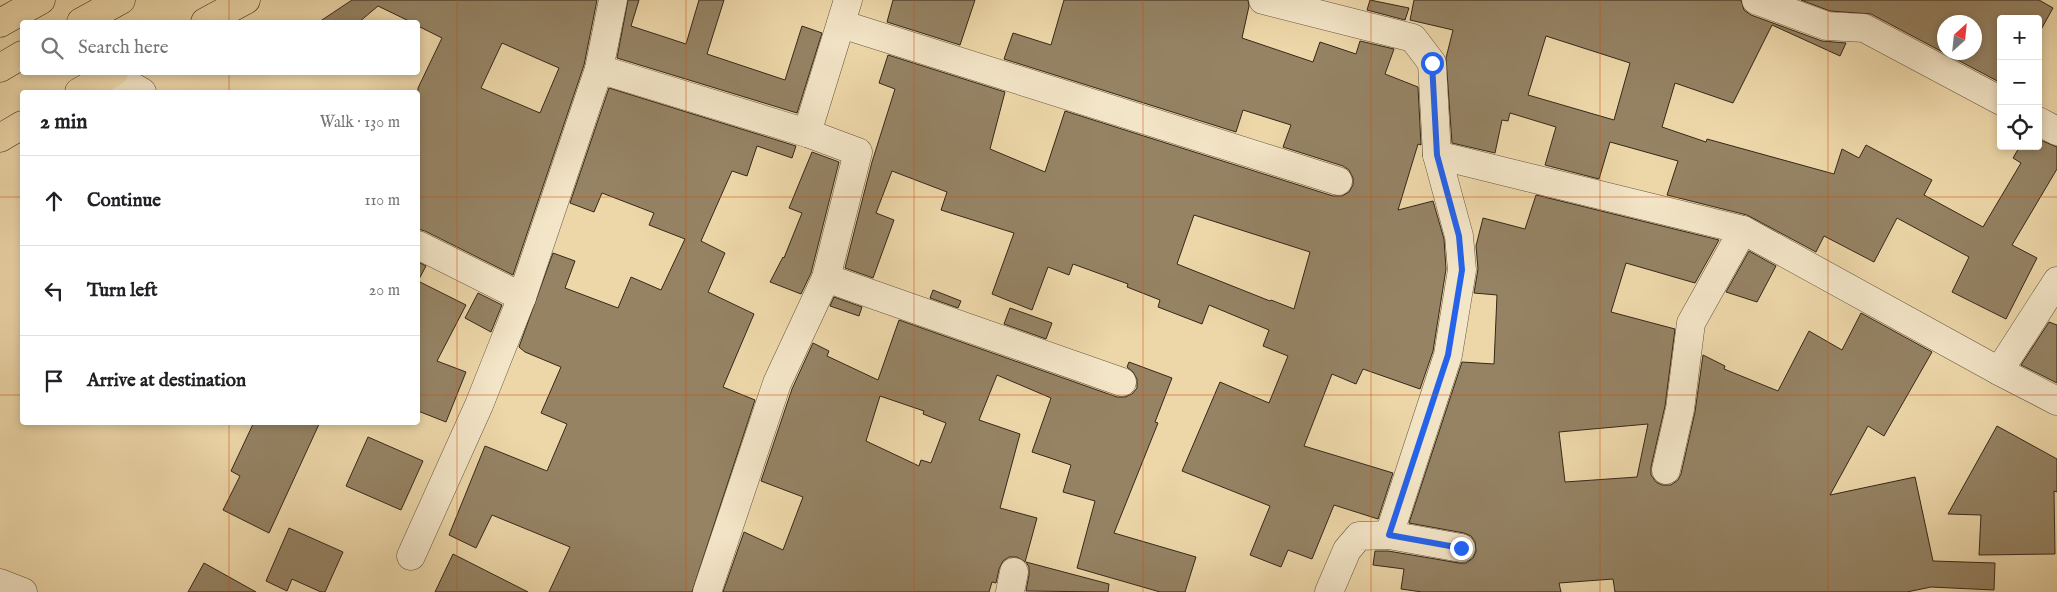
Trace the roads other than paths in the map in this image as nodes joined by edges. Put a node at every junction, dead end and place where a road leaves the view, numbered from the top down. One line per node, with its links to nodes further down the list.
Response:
1 (41, 0): 10 (main road)
2 (121, 0): 8 (main road)
3 (246, 0): 9 (main road)
4 (613, 0): 13 (street)
5 (1263, 0): 24 (street)
6 (1756, 0): 18 (street)
7 (844, 12): 22 (street); 25 (street)
8 (85, 20)
9 (209, 20)
10 (0, 23)
11 (20, 57): 12 (main road)
12 (0, 68)
13 (600, 69): 22 (street); 30 (street)
14 (109, 75): 16 (main road)
15 (116, 75): 17 (street)
16 (83, 90)
17 (139, 90)
18 (1997, 99)
19 (2042, 123): 21 (street)
20 (20, 126): 23 (main road)
21 (2057, 131)
22 (808, 133): 28 (street)
23 (0, 138)
24 (1437, 155): 26 (street); 35 (street)
25 (1338, 181)
26 (1743, 230): 31 (street); 34 (street)
27 (420, 246): 30 (street)
28 (826, 278): 32 (street); 40 (street)
29 (2057, 281): 31 (street)
30 (522, 297): 37 (street)
31 (1999, 371): 33 (street)
32 (1122, 382)
33 (2057, 401)
34 (1666, 470)
35 (1389, 535): 36 (street); 41 (street)
36 (1461, 548)
37 (411, 556)
38 (0, 583): 39 (street)
39 (23, 592)
40 (707, 592)
41 (1329, 592)

